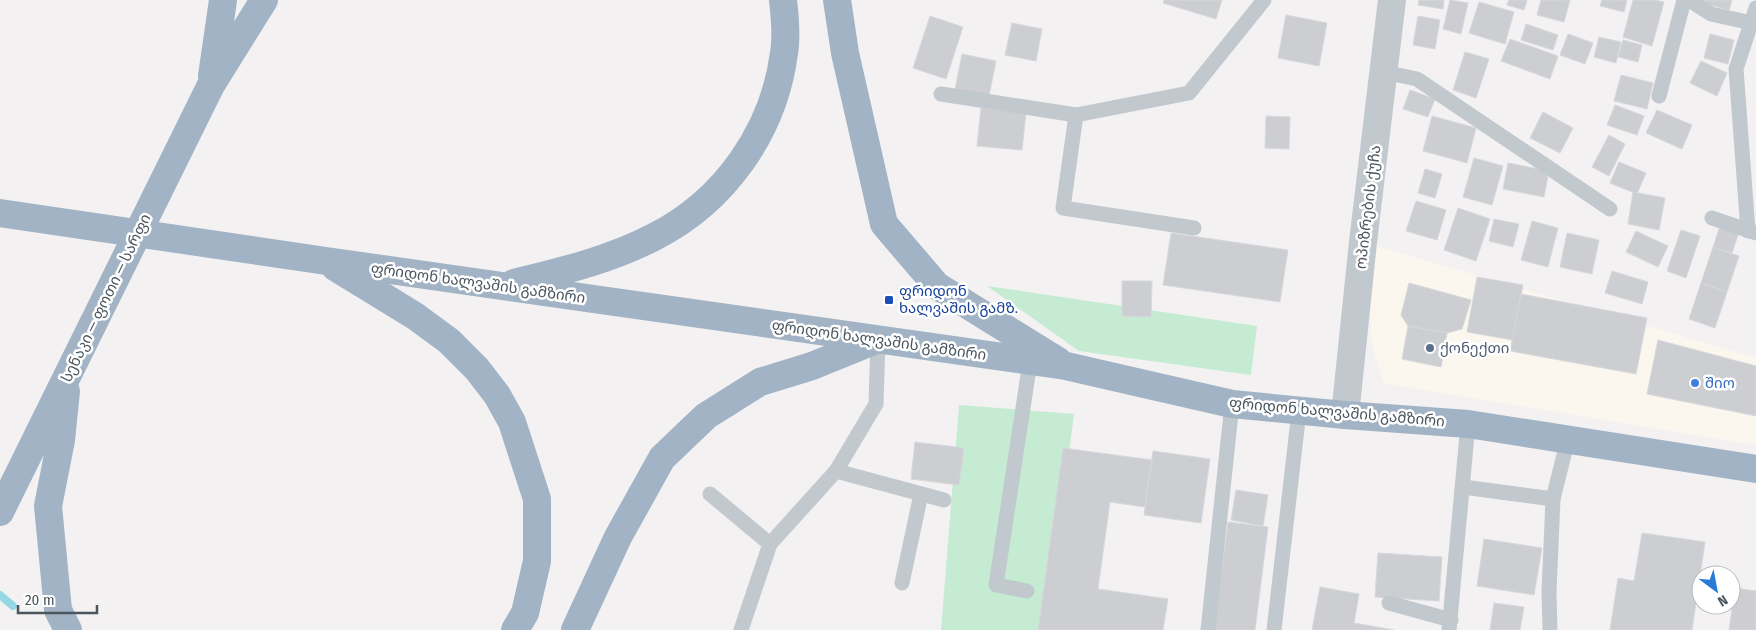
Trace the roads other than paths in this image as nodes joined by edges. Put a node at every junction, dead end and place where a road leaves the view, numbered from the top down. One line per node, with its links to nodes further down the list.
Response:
1 (223, 0): 11 (highway)
2 (264, 0): 11 (highway)
3 (783, 0): 21 (highway)
4 (837, 0): 24 (highway)
5 (1264, 0): 14 (lane)
6 (1392, 0): 10 (street, ოპიზრების ქუჩა)
7 (1684, 0): 13 (lane)
8 (1689, 0): 9 (lane)
9 (1755, 18): 19 (lane)
10 (1384, 72): 15 (lane); 28 (street, ოპიზრების ქუჩა)
11 (211, 85): 25 (highway, სენაკი — ფოთი — სარფი)
12 (941, 94): 14 (lane)
13 (1659, 96)
14 (1076, 114): 18 (lane)
15 (1610, 209)
16 (0, 213): 20 (highway, ფრიდონ ხალვაშის გამზირი)
17 (1712, 218): 19 (lane)
18 (1194, 228)
19 (1752, 232)
20 (326, 261): 21 (highway, ფრიდონ ხალვაშის გამზირი); 45 (highway)
21 (503, 286): 22 (highway, ფრიდონ ხალვაშის გამზირი)
22 (878, 340): 23 (highway, ფრიდონ ხალვაშის გამზირი); 32 (lane); 46 (highway)
23 (1030, 362): 24 (highway, ფრიდონ ხალვაშის გამზირი); 41 (lane)
24 (1066, 366): 26 (highway, ფრიდონ ხალვაშის გამზირი)
25 (68, 375): 38 (highway, სენაკი — ფოთი — სარფი); 44 (highway)
26 (1232, 404): 27 (highway, ფრიდონ ხალვაშის გამზირი); 48 (lane)
27 (1299, 411): 28 (highway, ფრიდონ ხალვაშის გამზირი); 49 (lane)
28 (1345, 415): 29 (highway, ფრიდონ ხალვაშის გამზირი)
29 (1468, 424): 30 (highway, ფრიდონ ხალვაშის გამზირი); 33 (lane)
30 (1568, 439): 31 (highway, ფრიდონ ხალვაშის გამზირი); 36 (lane)
31 (1756, 469)
32 (836, 471): 35 (lane); 39 (lane)
33 (1463, 488): 36 (lane); 43 (lane)
34 (710, 494): 39 (lane)
35 (921, 494): 37 (lane); 40 (lane)
36 (1553, 499): 50 (lane)
37 (944, 500)
38 (0, 512)
39 (770, 544): 47 (lane)
40 (902, 583)
41 (1027, 591)
42 (1389, 603): 43 (lane)
43 (1450, 625)
44 (68, 630)
45 (515, 630)
46 (575, 630)
47 (741, 630)
48 (1208, 630)
49 (1274, 630)
50 (1550, 630)

